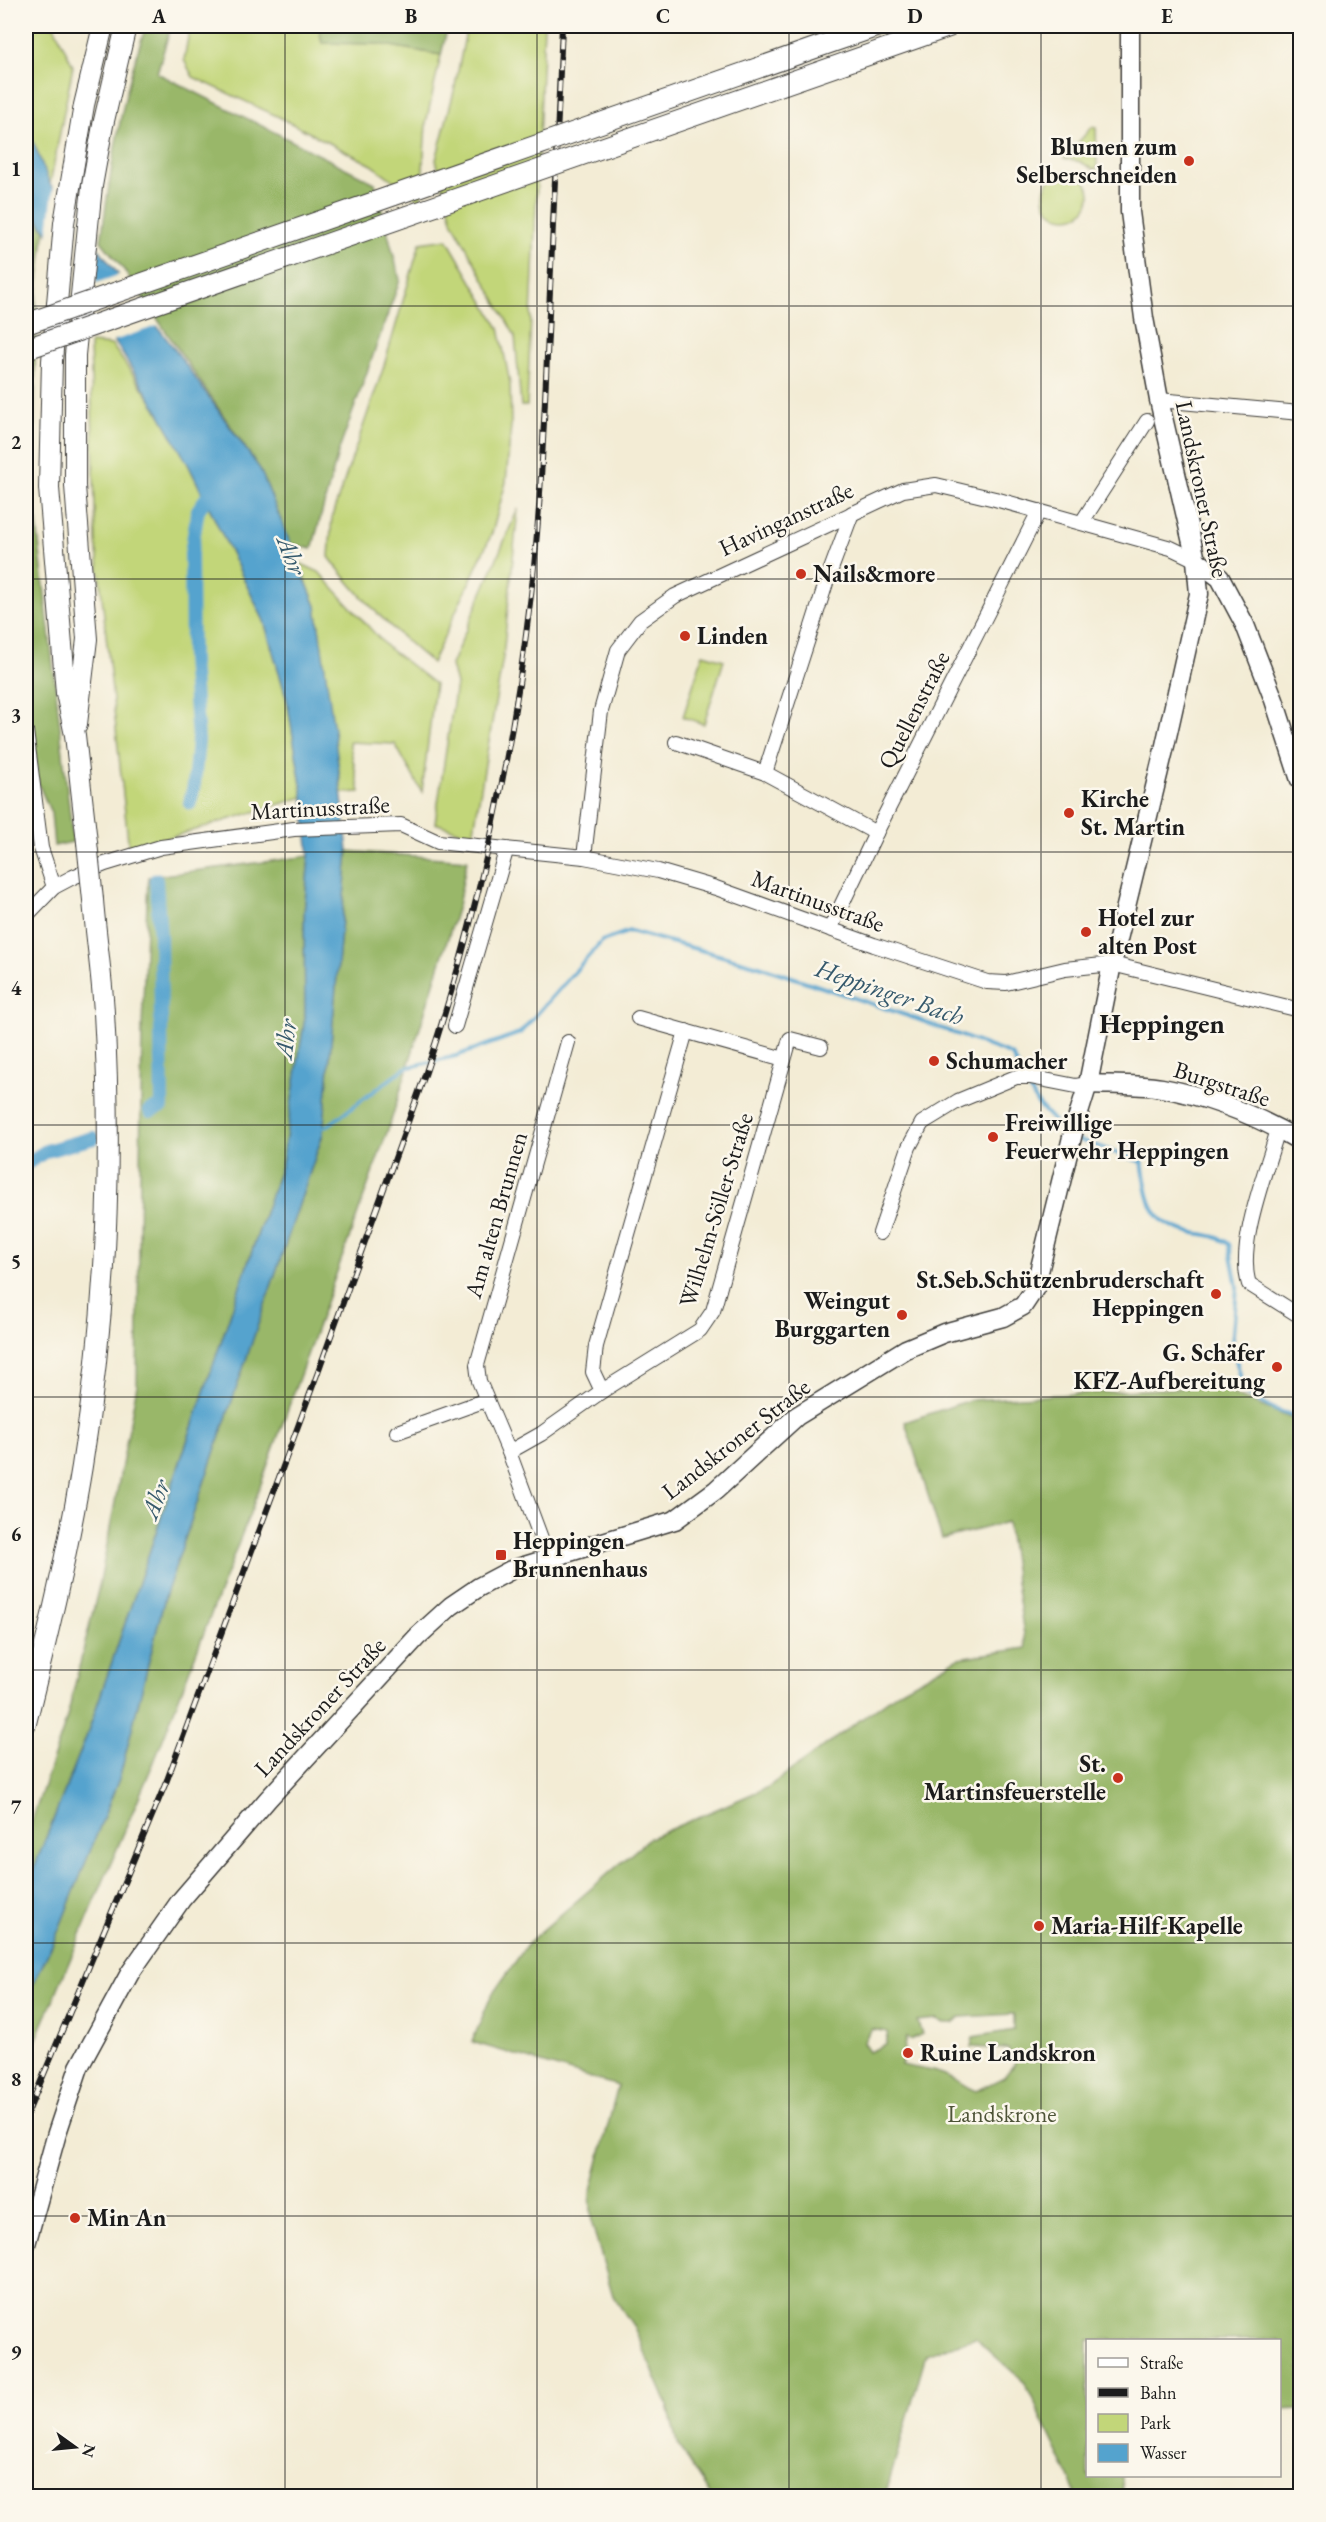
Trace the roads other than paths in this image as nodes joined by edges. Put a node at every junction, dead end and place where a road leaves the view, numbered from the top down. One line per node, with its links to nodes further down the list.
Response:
1 (126, 26): 16 (highway, bridge)
2 (878, 26): 6 (highway, bridge)
3 (951, 26): 7 (highway, bridge)
4 (1130, 26): 8 (main road, Landskroner Straße)
5 (100, 34): 16 (highway, bridge)
6 (26, 324)
7 (26, 350)
8 (1159, 399): 9 (street); 14 (main road, Landskroner Straße)
9 (1300, 413)
10 (1147, 421): 13 (street)
11 (1039, 511): 12 (street, Havinganstraße); 13 (street, Havinganstraße); 20 (street, Quellenstraße)
12 (852, 513): 18 (street); 22 (street, Havinganstraße)
13 (1082, 522): 14 (street, Havinganstraße)
14 (1196, 560): 19 (main road); 26 (main road, Landskroner Straße)
15 (26, 731): 23 (street)
16 (75, 735): 44 (highway, bridge)
17 (676, 742): 18 (street)
18 (765, 773): 20 (street)
19 (1300, 780)
20 (876, 833): 25 (street, Quellenstraße)
21 (506, 851): 22 (street, Martinusstraße); 23 (street, Martinusstraße); 29 (street)
22 (584, 857): 25 (street, Martinusstraße)
23 (54, 887): 24 (street)
24 (26, 916)
25 (830, 929): 26 (street, Martinusstraße)
26 (1112, 964): 27 (street, Martinusstraße); 34 (main road, Landskroner Straße)
27 (1300, 1010)
28 (638, 1017): 30 (street)
29 (455, 1026)
30 (686, 1031): 33 (street); 39 (street)
31 (568, 1042): 40 (street, Am alten Brunnen)
32 (821, 1047): 33 (street, Wilhelm-Söller-Straße)
33 (784, 1059): 39 (street, Wilhelm-Söller-Straße)
34 (1088, 1084): 35 (main road, Burgstraße); 37 (street); 43 (main road, Landskroner Straße)
35 (1278, 1128): 36 (main road, Burgstraße); 38 (street)
36 (1300, 1142)
37 (880, 1233)
38 (1300, 1316)
39 (602, 1391): 42 (street, Wilhelm-Söller-Straße)
40 (486, 1400): 41 (street); 42 (street, Am alten Brunnen)
41 (397, 1432)
42 (509, 1452): 43 (street, Am alten Brunnen)
43 (548, 1557): 45 (main road, Landskroner Straße)
44 (26, 1723)
45 (26, 2244)

